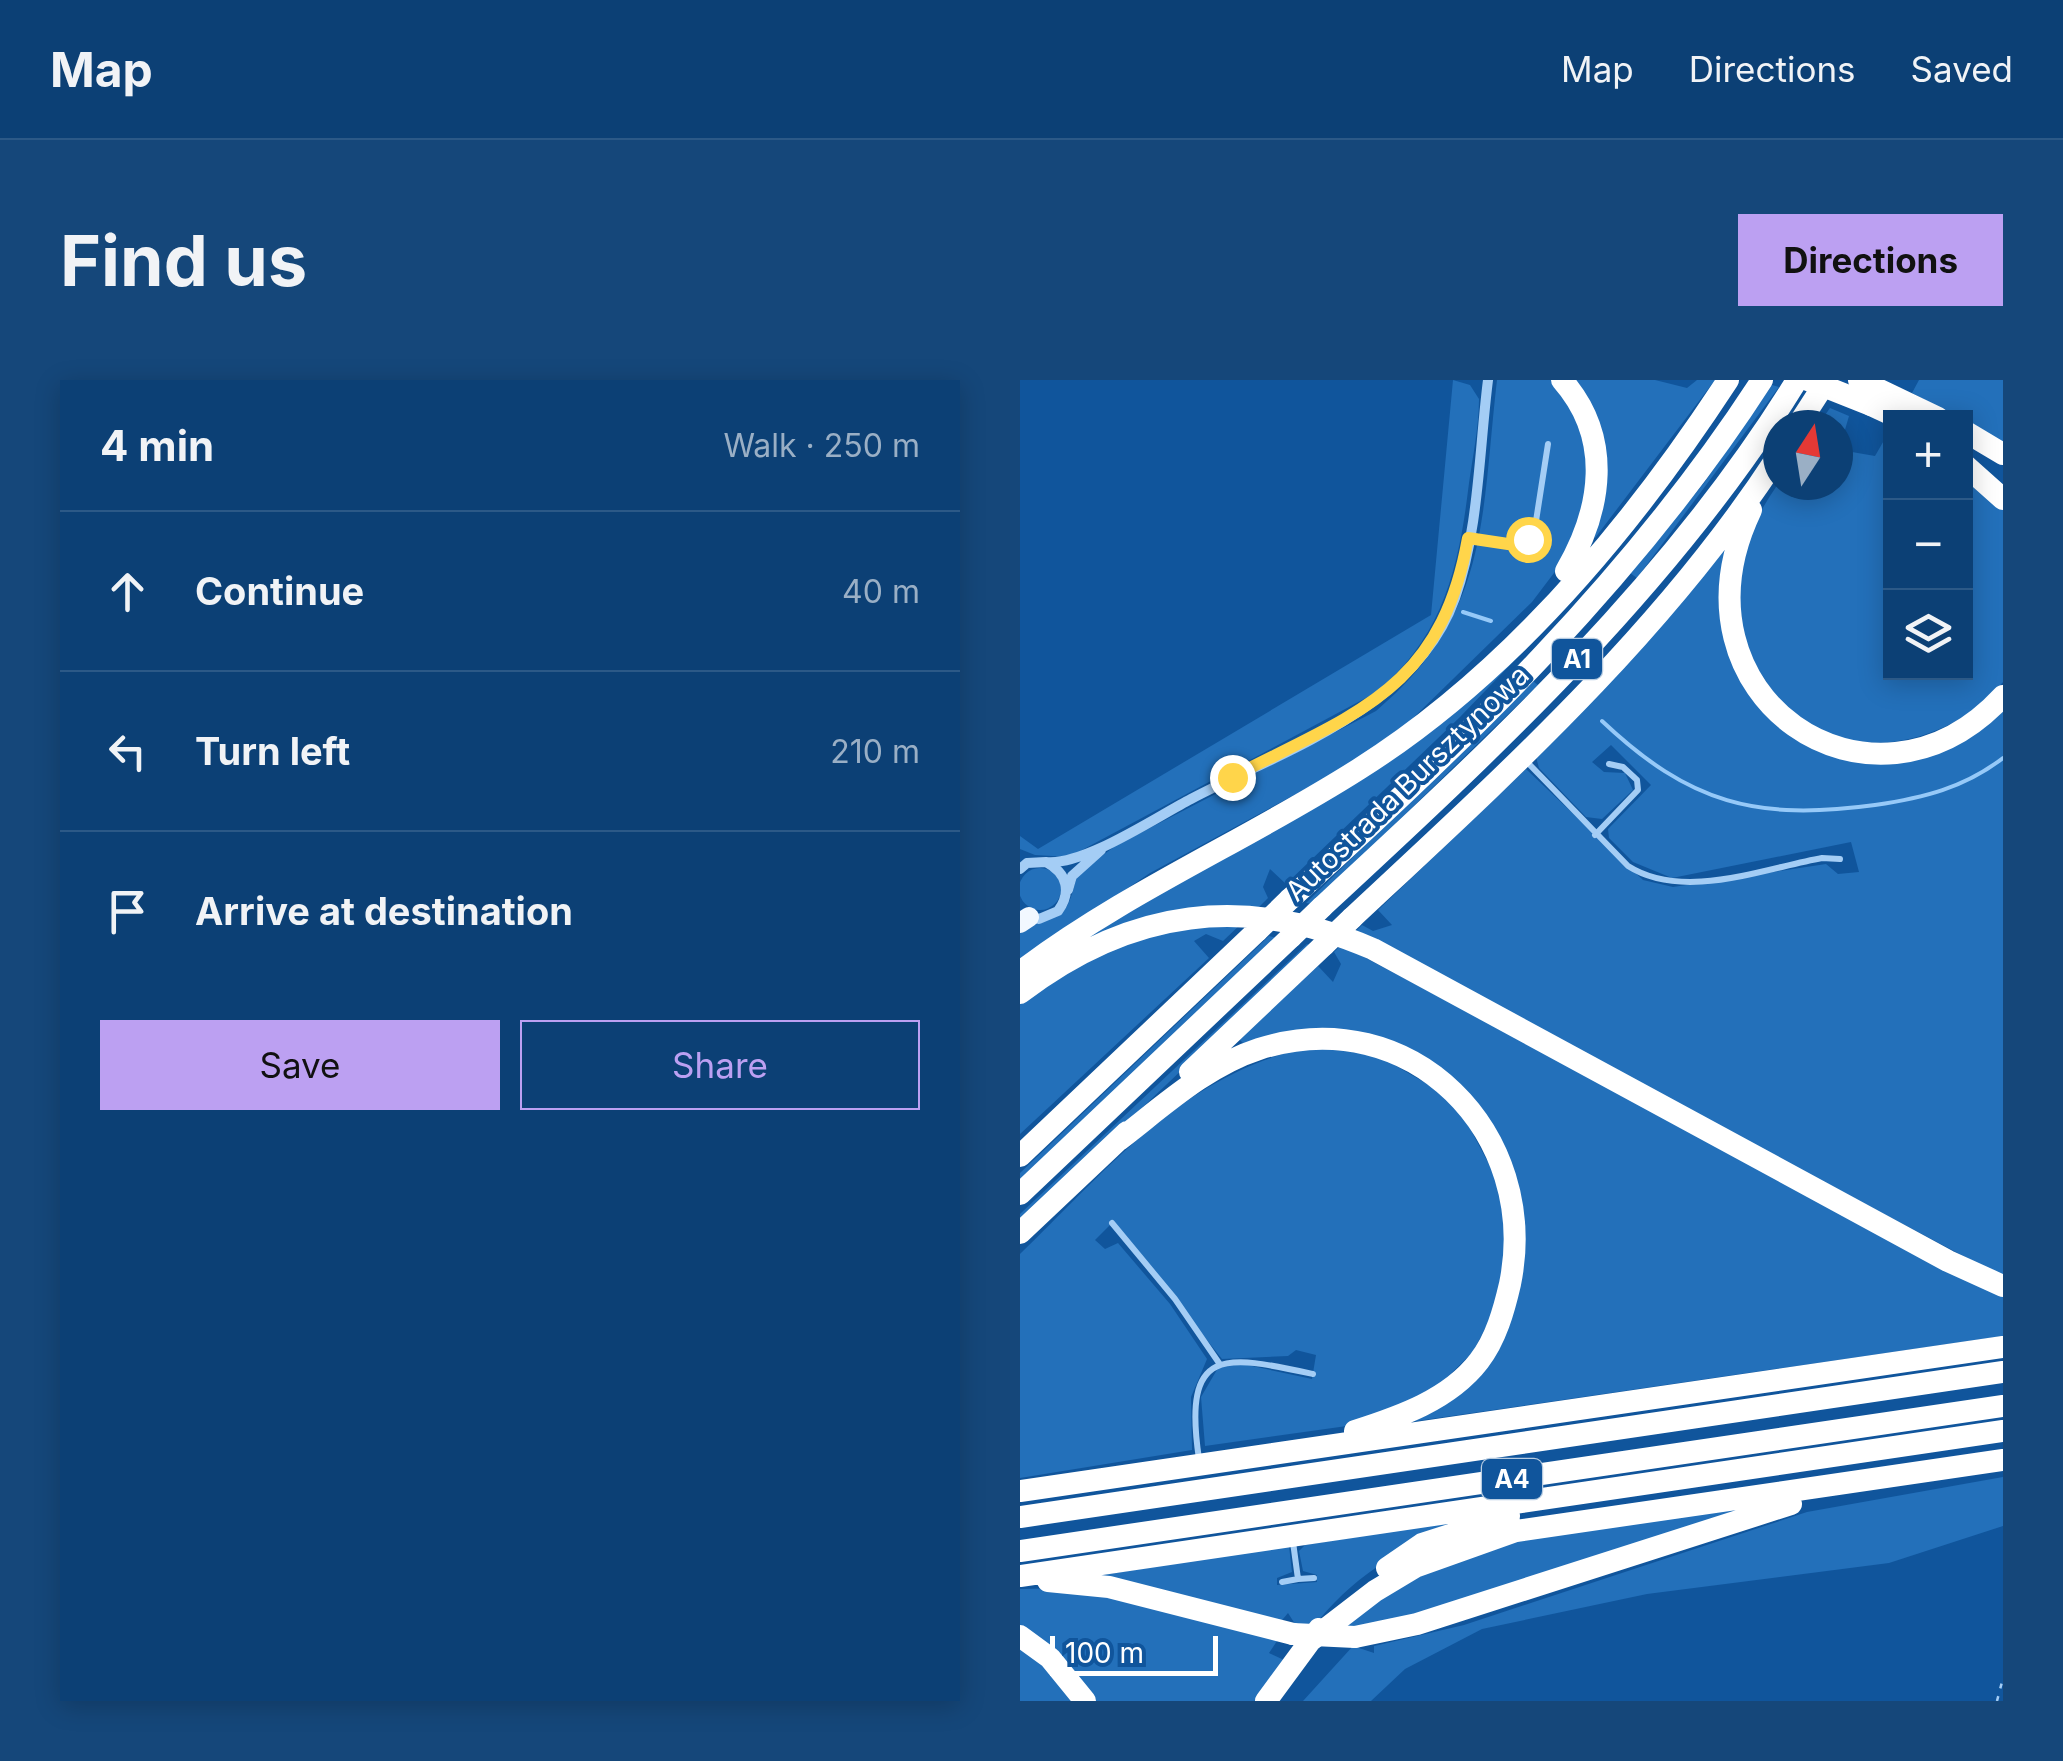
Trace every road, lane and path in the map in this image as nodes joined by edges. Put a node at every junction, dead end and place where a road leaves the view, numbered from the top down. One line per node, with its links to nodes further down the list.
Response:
1 (1486, 380): 22 (street)
2 (1562, 380): 23 (highway)
3 (1728, 380): 23 (highway)
4 (1762, 380): 37 (highway, Autostrada Bursztynowa / A1, bridge)
5 (1797, 380): 38 (highway, Autostrada Bursztynowa / A1, bridge)
6 (1808, 380): 9 (highway, bridge)
7 (1828, 380): 10 (highway)
8 (1859, 380): 9 (highway)
9 (1876, 398): 11 (highway); 12 (highway)
10 (1808, 410)
11 (1889, 410)
12 (1913, 410)
13 (1973, 436): 15 (highway)
14 (1548, 444): 22 (lane)
15 (2003, 454)
16 (1973, 458): 18 (highway)
17 (1973, 472): 21 (highway)
18 (2003, 476)
19 (1763, 477): 25 (highway)
20 (1763, 488): 24 (highway)
21 (2003, 499)
22 (1468, 538): 28 (street)
23 (1542, 614): 34 (highway)
24 (2003, 696)
25 (1522, 756): 27 (lane); 36 (highway, bridge)
26 (1609, 764): 27 (lane)
27 (1596, 835): 29 (lane)
28 (1113, 840): 30 (street); 32 (street)
29 (1840, 859)
30 (1046, 862): 31 (street); 32 (street)
31 (1022, 863)
32 (1067, 893): 33 (street)
33 (1023, 918)
34 (1020, 972)
35 (1020, 993): 41 (highway)
36 (1119, 1140): 40 (highway); 48 (highway)
37 (1020, 1156)
38 (1020, 1194)
39 (1112, 1223): 43 (lane)
40 (1020, 1233)
41 (2003, 1286)
42 (2003, 1346): 48 (highway)
43 (1218, 1364): 45 (lane); 50 (lane)
44 (2003, 1372): 54 (highway, A4)
45 (1313, 1374)
46 (2003, 1406): 56 (highway, A4)
47 (2003, 1431): 52 (highway)
48 (1290, 1452): 50 (highway)
49 (2003, 1460): 51 (highway)
50 (1200, 1465): 53 (highway)
51 (1878, 1480): 62 (highway, bridge); 62 (highway)
52 (1644, 1484): 55 (highway); 62 (highway)
53 (1020, 1491)
54 (1020, 1517)
55 (1292, 1536): 57 (highway); 59 (lane)
56 (1020, 1551)
57 (1020, 1577): 62 (highway)
58 (1314, 1578): 59 (lane)
59 (1298, 1579): 60 (lane)
60 (1282, 1582)
61 (1020, 1636): 64 (highway)
62 (1300, 1638): 65 (highway)
63 (2003, 1678): 66 (path)
64 (1085, 1701)
65 (1266, 1701)
66 (1996, 1701)

